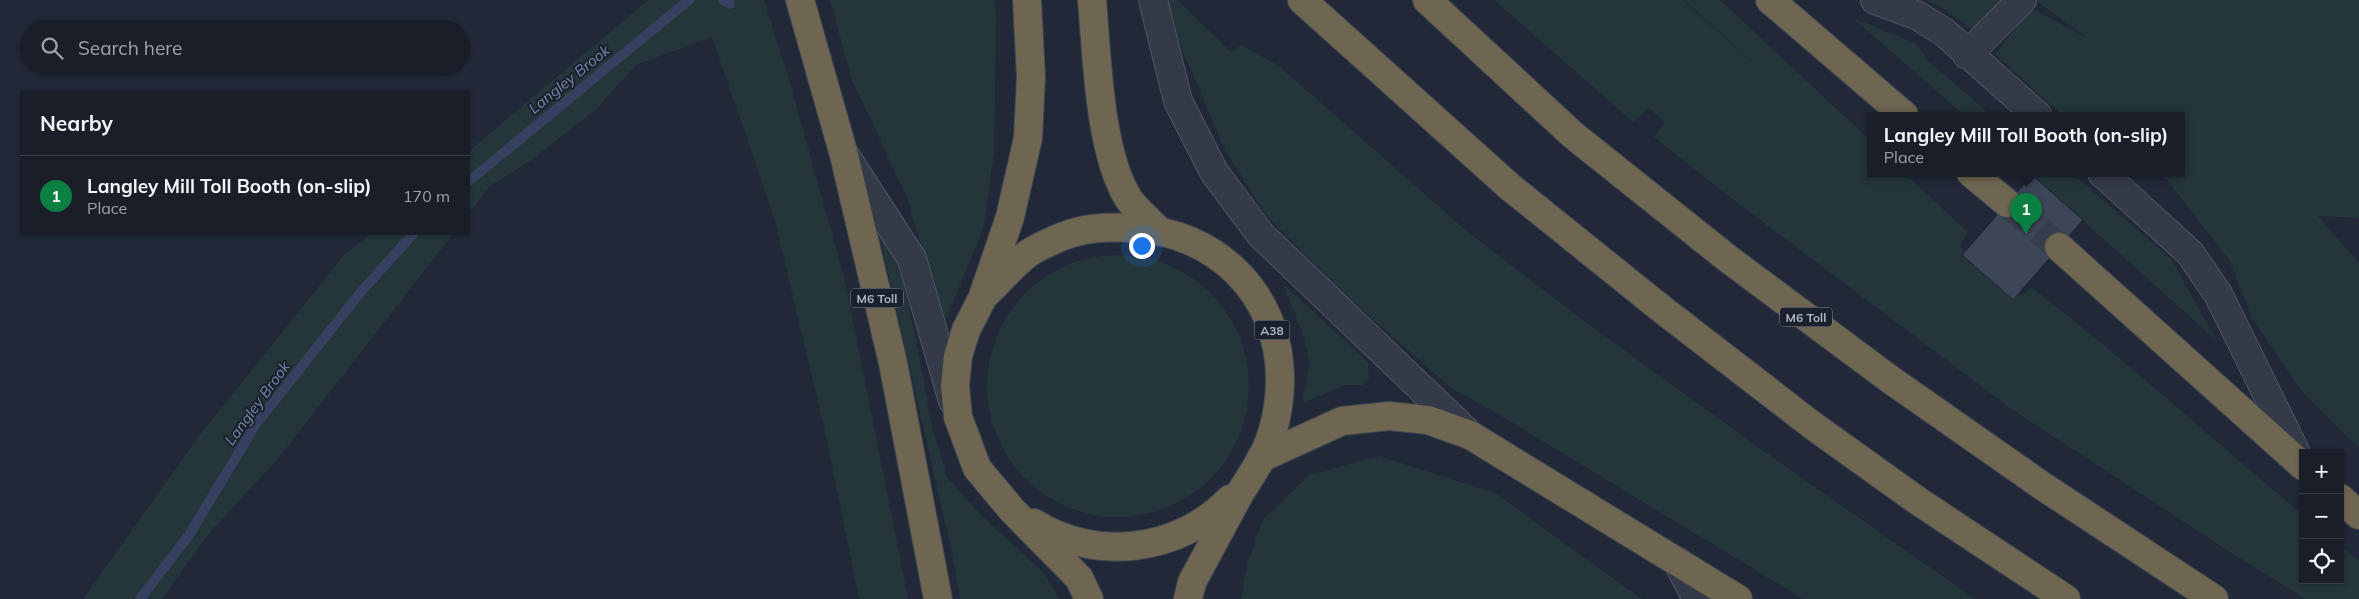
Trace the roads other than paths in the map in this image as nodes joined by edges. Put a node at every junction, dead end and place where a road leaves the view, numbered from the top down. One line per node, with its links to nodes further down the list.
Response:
1 (800, 0): 13 (highway, M6 Toll)
2 (1028, 0): 19 (highway, A38)
3 (1092, 0): 17 (highway, A38)
4 (1152, 0): 21 (lane)
5 (1302, 0): 35 (highway)
6 (1427, 0): 36 (highway, M6 Toll)
7 (1770, 0): 11 (highway)
8 (1875, 0): 10 (lane)
9 (2022, 0): 10 (lane)
10 (1967, 55): 12 (lane)
11 (1901, 112)
12 (2034, 112)
13 (844, 155): 20 (lane); 30 (highway, M6 Toll)
14 (1976, 177): 16 (highway)
15 (2106, 177): 23 (lane)
16 (2007, 204)
17 (1157, 229): 19 (highway, A38); 22 (highway, A38)
18 (2059, 247): 24 (highway)
19 (982, 299): 20 (highway, A38)
20 (958, 417): 27 (highway, A38)
21 (1470, 435): 22 (highway); 29 (highway)
22 (1261, 458): 25 (highway, A38)
23 (2299, 459)
24 (2299, 462)
25 (1245, 483): 27 (highway, A38); 32 (highway, A38)
26 (2344, 502): 28 (highway)
27 (1012, 510): 31 (highway, A38)
28 (2359, 515)
29 (1677, 561): 33 (lane); 34 (highway)
30 (938, 599)
31 (1089, 599)
32 (1188, 599)
33 (1697, 599)
34 (1738, 599)
35 (2066, 599)
36 (2214, 599)

